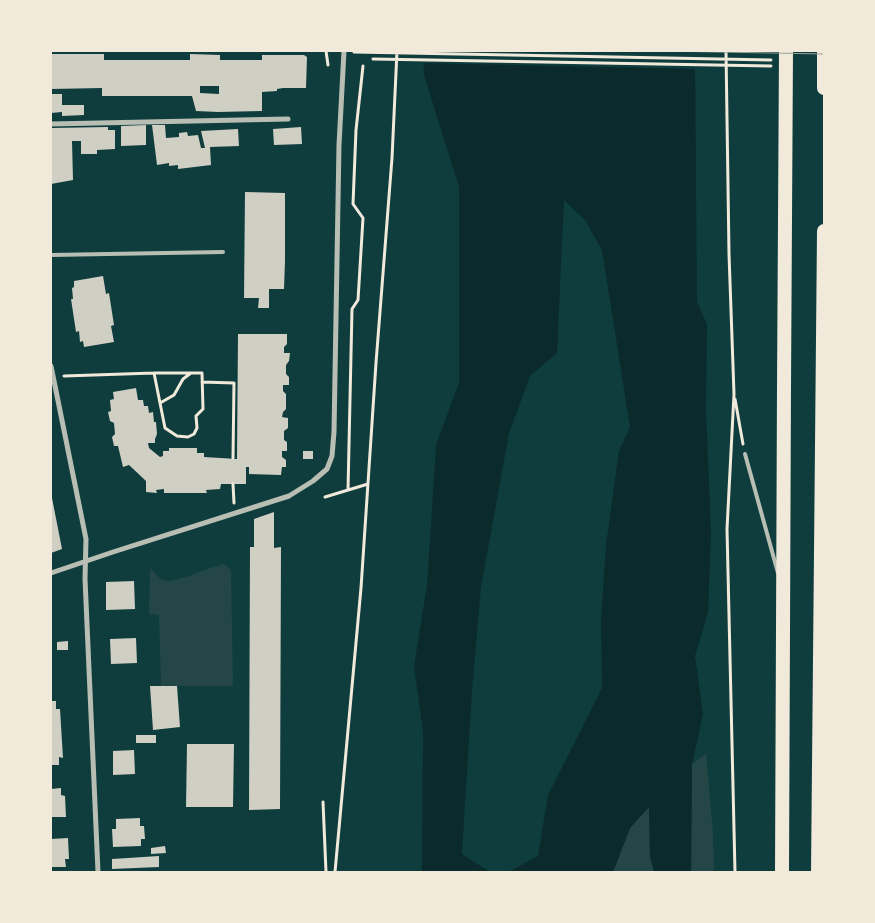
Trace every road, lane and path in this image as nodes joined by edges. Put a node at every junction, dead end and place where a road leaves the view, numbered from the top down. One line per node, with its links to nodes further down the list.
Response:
1 (326, 51): 10 (path)
2 (396, 51): 30 (path)
3 (726, 51): 25 (path)
4 (786, 51): 36 (highway)
5 (824, 51): 13 (highway)
6 (344, 52): 7 (path); 33 (street)
7 (373, 52): 9 (path)
8 (373, 59): 12 (path)
9 (775, 61)
10 (328, 65)
11 (363, 66): 31 (path)
12 (775, 66)
13 (824, 88)
14 (288, 118): 15 (street)
15 (51, 124)
16 (824, 231): 43 (highway)
17 (223, 252): 18 (lane)
18 (51, 255)
19 (51, 366): 22 (street)
20 (154, 373): 21 (path); 22 (path); 26 (path)
21 (192, 373): 23 (path); 26 (path)
22 (53, 376): 24 (street)
23 (202, 382): 26 (path); 28 (path)
24 (54, 390): 34 (street)
25 (734, 394): 27 (path); 41 (path)
26 (160, 403)
27 (745, 454): 36 (lane)
28 (233, 458)
29 (233, 484): 33 (path)
30 (368, 484): 31 (path); 40 (path)
31 (348, 490): 32 (path)
32 (325, 497)
33 (235, 513): 34 (street)
34 (85, 561): 35 (street); 38 (street)
35 (51, 573)
36 (783, 594): 42 (highway)
37 (323, 802): 39 (path)
38 (98, 872)
39 (326, 872)
40 (335, 872)
41 (735, 872)
42 (782, 872)
43 (818, 872)

